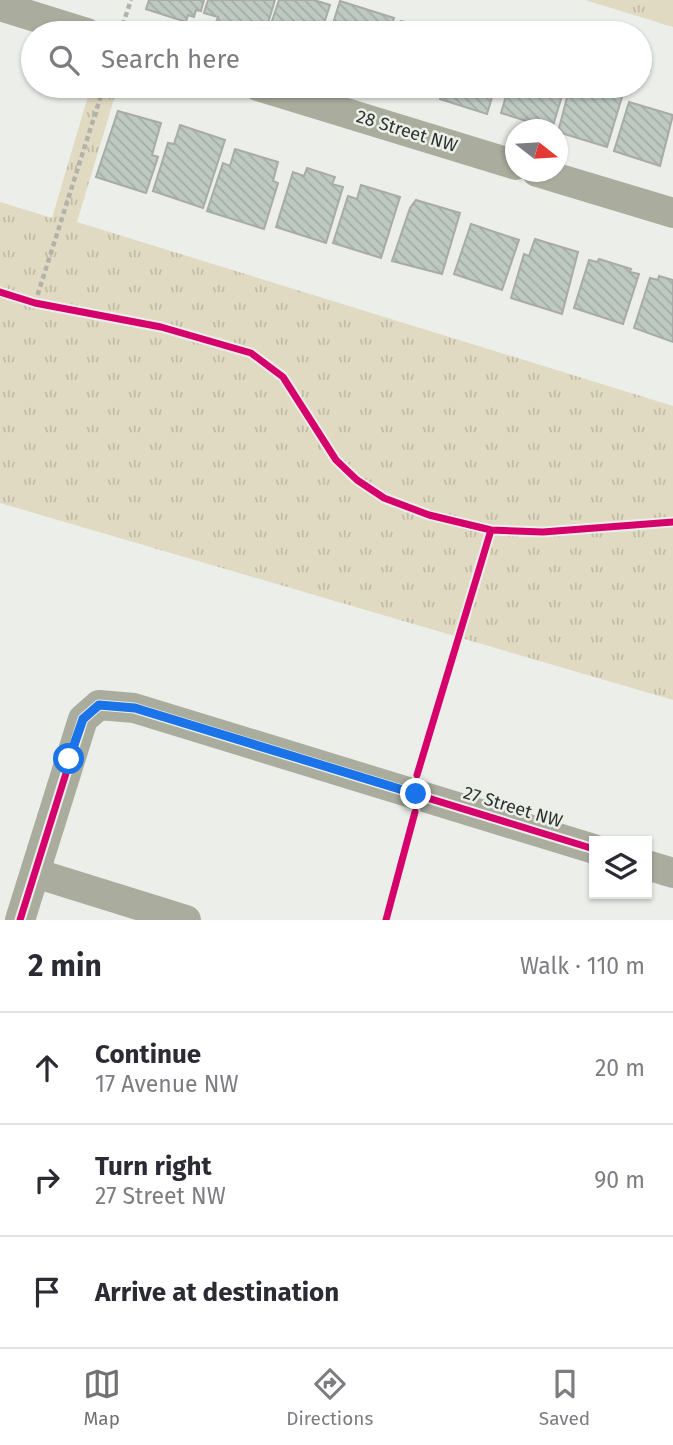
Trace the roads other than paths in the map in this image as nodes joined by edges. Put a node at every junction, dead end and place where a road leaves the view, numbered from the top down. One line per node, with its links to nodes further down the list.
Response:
1 (0, 6): 2 (street)
2 (48, 21)
3 (297, 98): 4 (street, 28 Street NW)
4 (505, 162)
5 (568, 181): 6 (street)
6 (673, 213)
7 (589, 847): 9 (street, 27 Street NW)
8 (652, 867): 10 (street)
9 (35, 873): 11 (street); 12 (street)
10 (673, 873)
11 (20, 920)
12 (186, 920)

